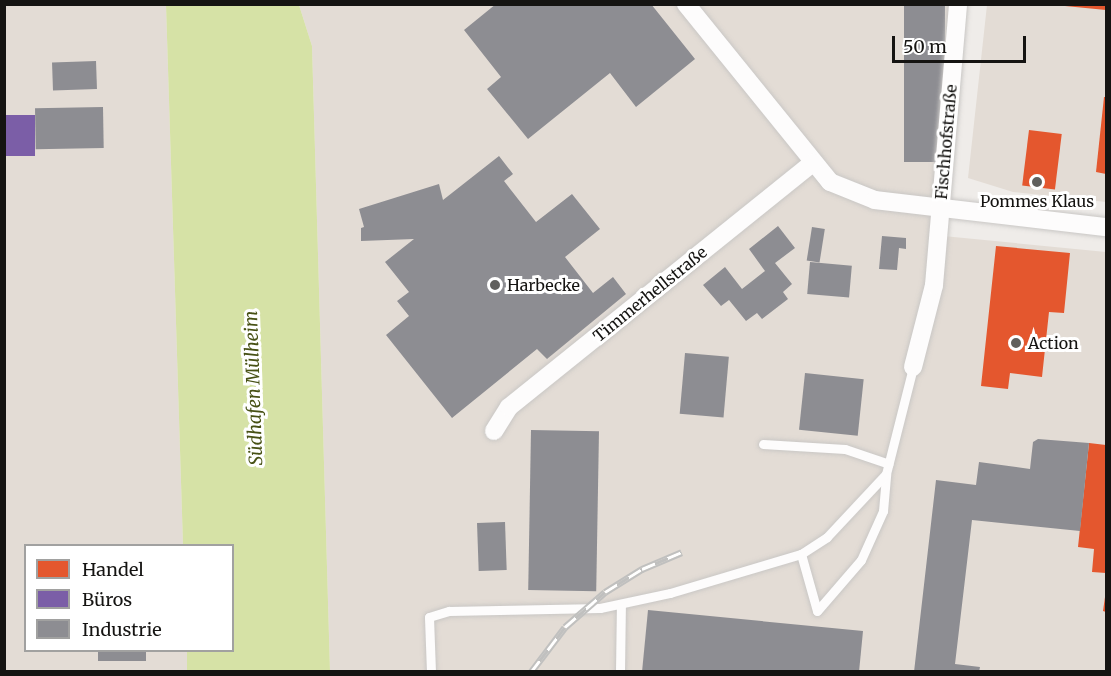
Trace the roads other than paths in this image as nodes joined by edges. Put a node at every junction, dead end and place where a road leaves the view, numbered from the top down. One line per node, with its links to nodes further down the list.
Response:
1 (687, 4): 3 (street)
2 (958, 4): 4 (street, Fischhofstraße)
3 (813, 163): 4 (street); 7 (street, Timmerhellstraße)
4 (939, 208): 5 (street); 6 (street)
5 (1107, 227)
6 (913, 367): 9 (lane)
7 (494, 431)
8 (763, 444): 9 (lane)
9 (888, 469): 10 (lane); 10 (lane)
10 (801, 554): 11 (lane)
11 (621, 604): 12 (lane); 13 (lane)
12 (431, 672)
13 (620, 672)

